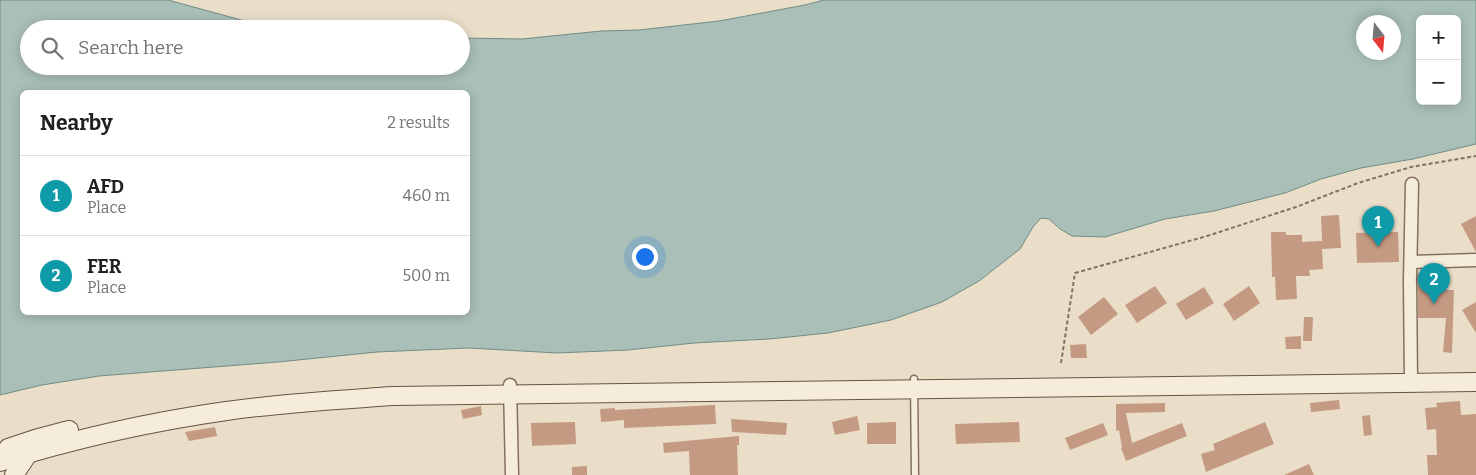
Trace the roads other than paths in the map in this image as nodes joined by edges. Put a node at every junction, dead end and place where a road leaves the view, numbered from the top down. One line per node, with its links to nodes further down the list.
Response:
1 (1412, 184): 3 (street)
2 (1476, 260): 3 (street)
3 (1411, 262): 5 (street)
4 (1476, 370): 5 (main road)
5 (1411, 377): 6 (main road); 7 (main road)
6 (1476, 382)
7 (914, 384): 8 (main road); 14 (lane)
8 (510, 390): 9 (main road); 10 (main road); 13 (street)
9 (0, 451)
10 (28, 454): 11 (main road); 12 (main road)
11 (0, 462)
12 (14, 475)
13 (512, 475)
14 (915, 475)

